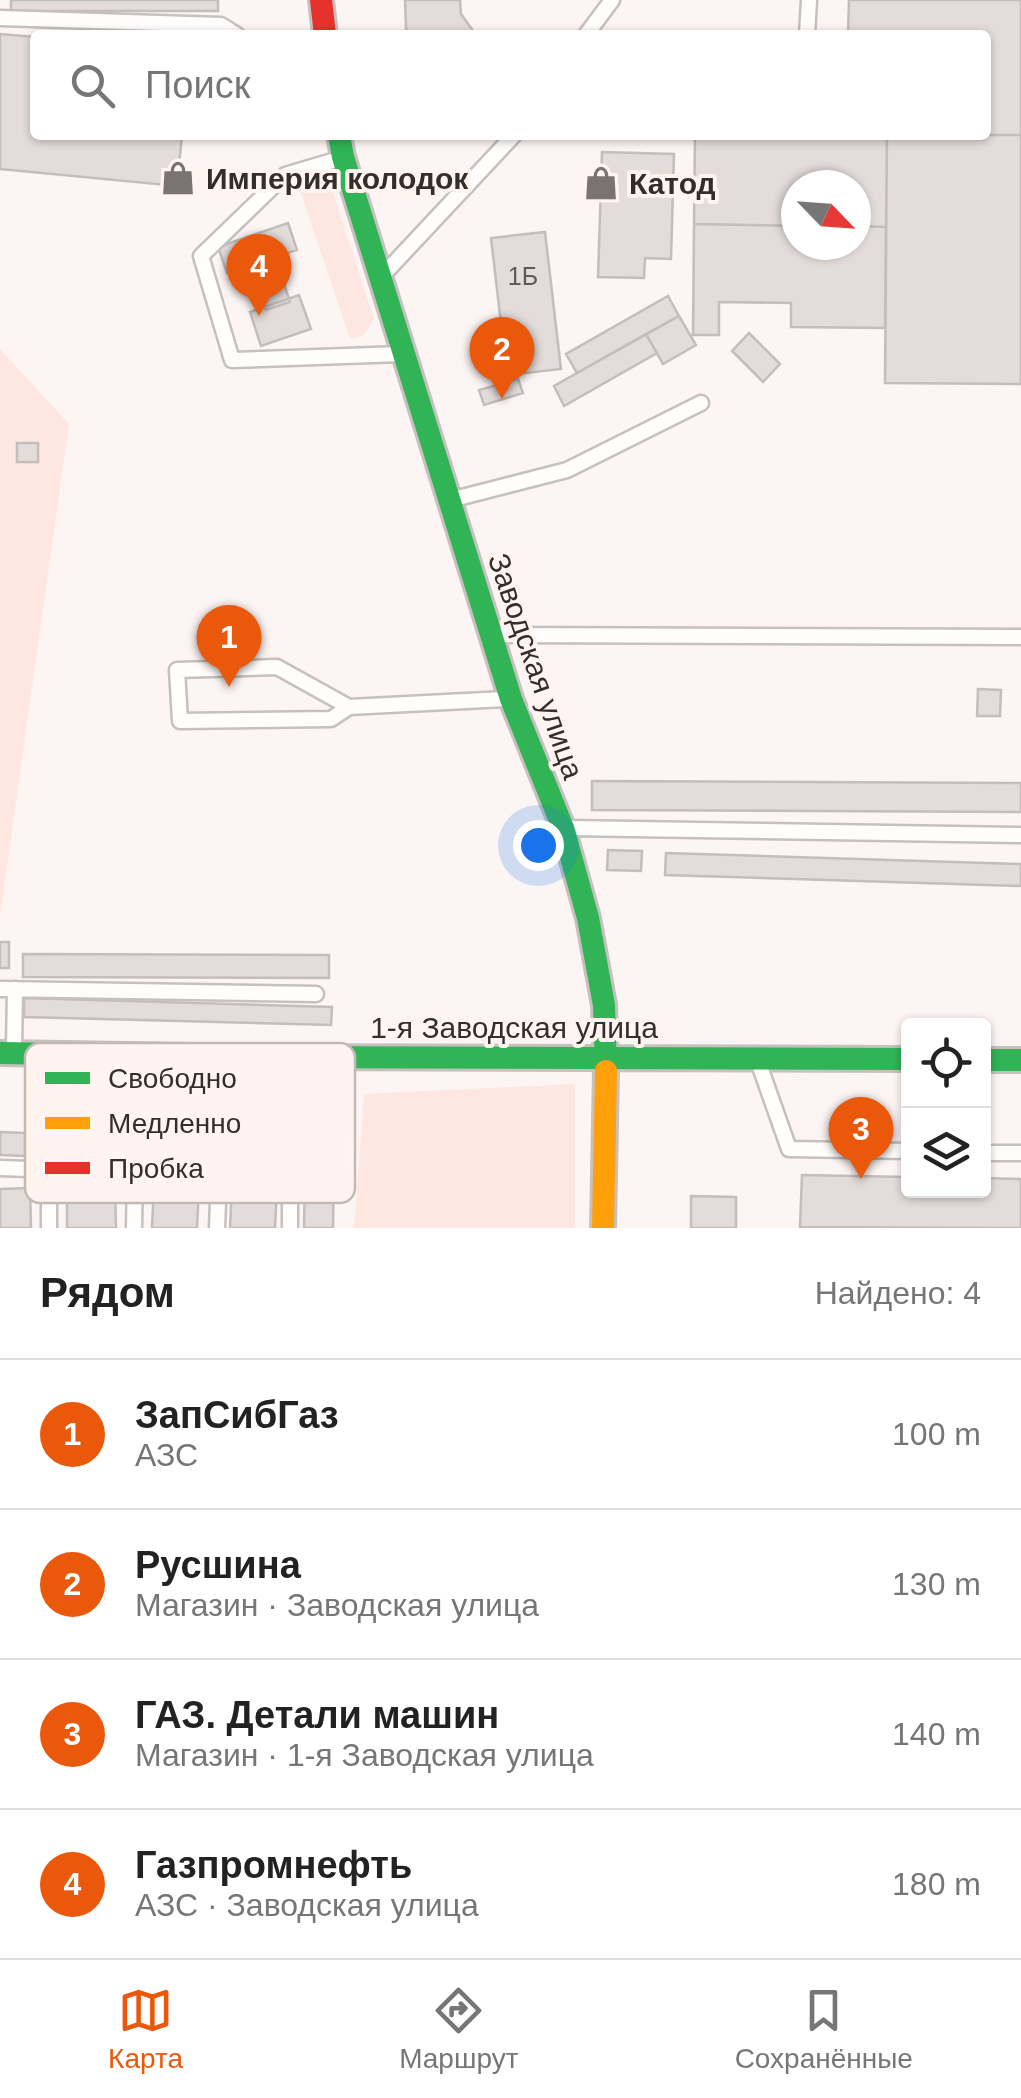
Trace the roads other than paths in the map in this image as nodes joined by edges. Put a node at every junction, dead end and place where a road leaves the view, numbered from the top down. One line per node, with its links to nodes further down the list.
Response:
1 (320, 0): 6 (main road)
2 (612, 0): 7 (lane)
3 (809, 0): 8 (lane)
4 (0, 18): 5 (lane)
5 (228, 30)
6 (324, 30)
7 (590, 30)
8 (807, 30)
9 (509, 140): 11 (lane)
10 (341, 146): 11 (main road, Заводская улица); 12 (lane)
11 (380, 279): 12 (main road, Заводская улица)
12 (402, 354): 14 (main road, Заводская улица)
13 (701, 403): 14 (lane)
14 (448, 500): 15 (main road, Заводская улица)
15 (491, 635): 16 (lane); 17 (main road, Заводская улица)
16 (1021, 637)
17 (511, 699): 18 (lane); 19 (main road, Заводская улица)
18 (349, 707): 18 (lane)
19 (562, 828): 20 (lane); 24 (main road, Заводская улица)
20 (1021, 835)
21 (8, 989): 22 (lane); 23 (lane)
22 (316, 994)
23 (7, 1053)
24 (606, 1056): 25 (main road, 1-я Заводская улица); 26 (main road, 1-я Заводская улица); 39 (main road, Заводская улица)
25 (355, 1057)
26 (757, 1058): 27 (main road, 1-я Заводская улица); 30 (lane)
27 (901, 1059)
28 (991, 1060): 29 (main road)
29 (1021, 1060)
30 (901, 1151)
31 (991, 1152): 32 (lane)
32 (1021, 1153)
33 (0, 1168): 34 (lane)
34 (25, 1169)
35 (134, 1203): 37 (lane)
36 (218, 1203): 38 (lane)
37 (134, 1228)
38 (217, 1228)
39 (603, 1228)

